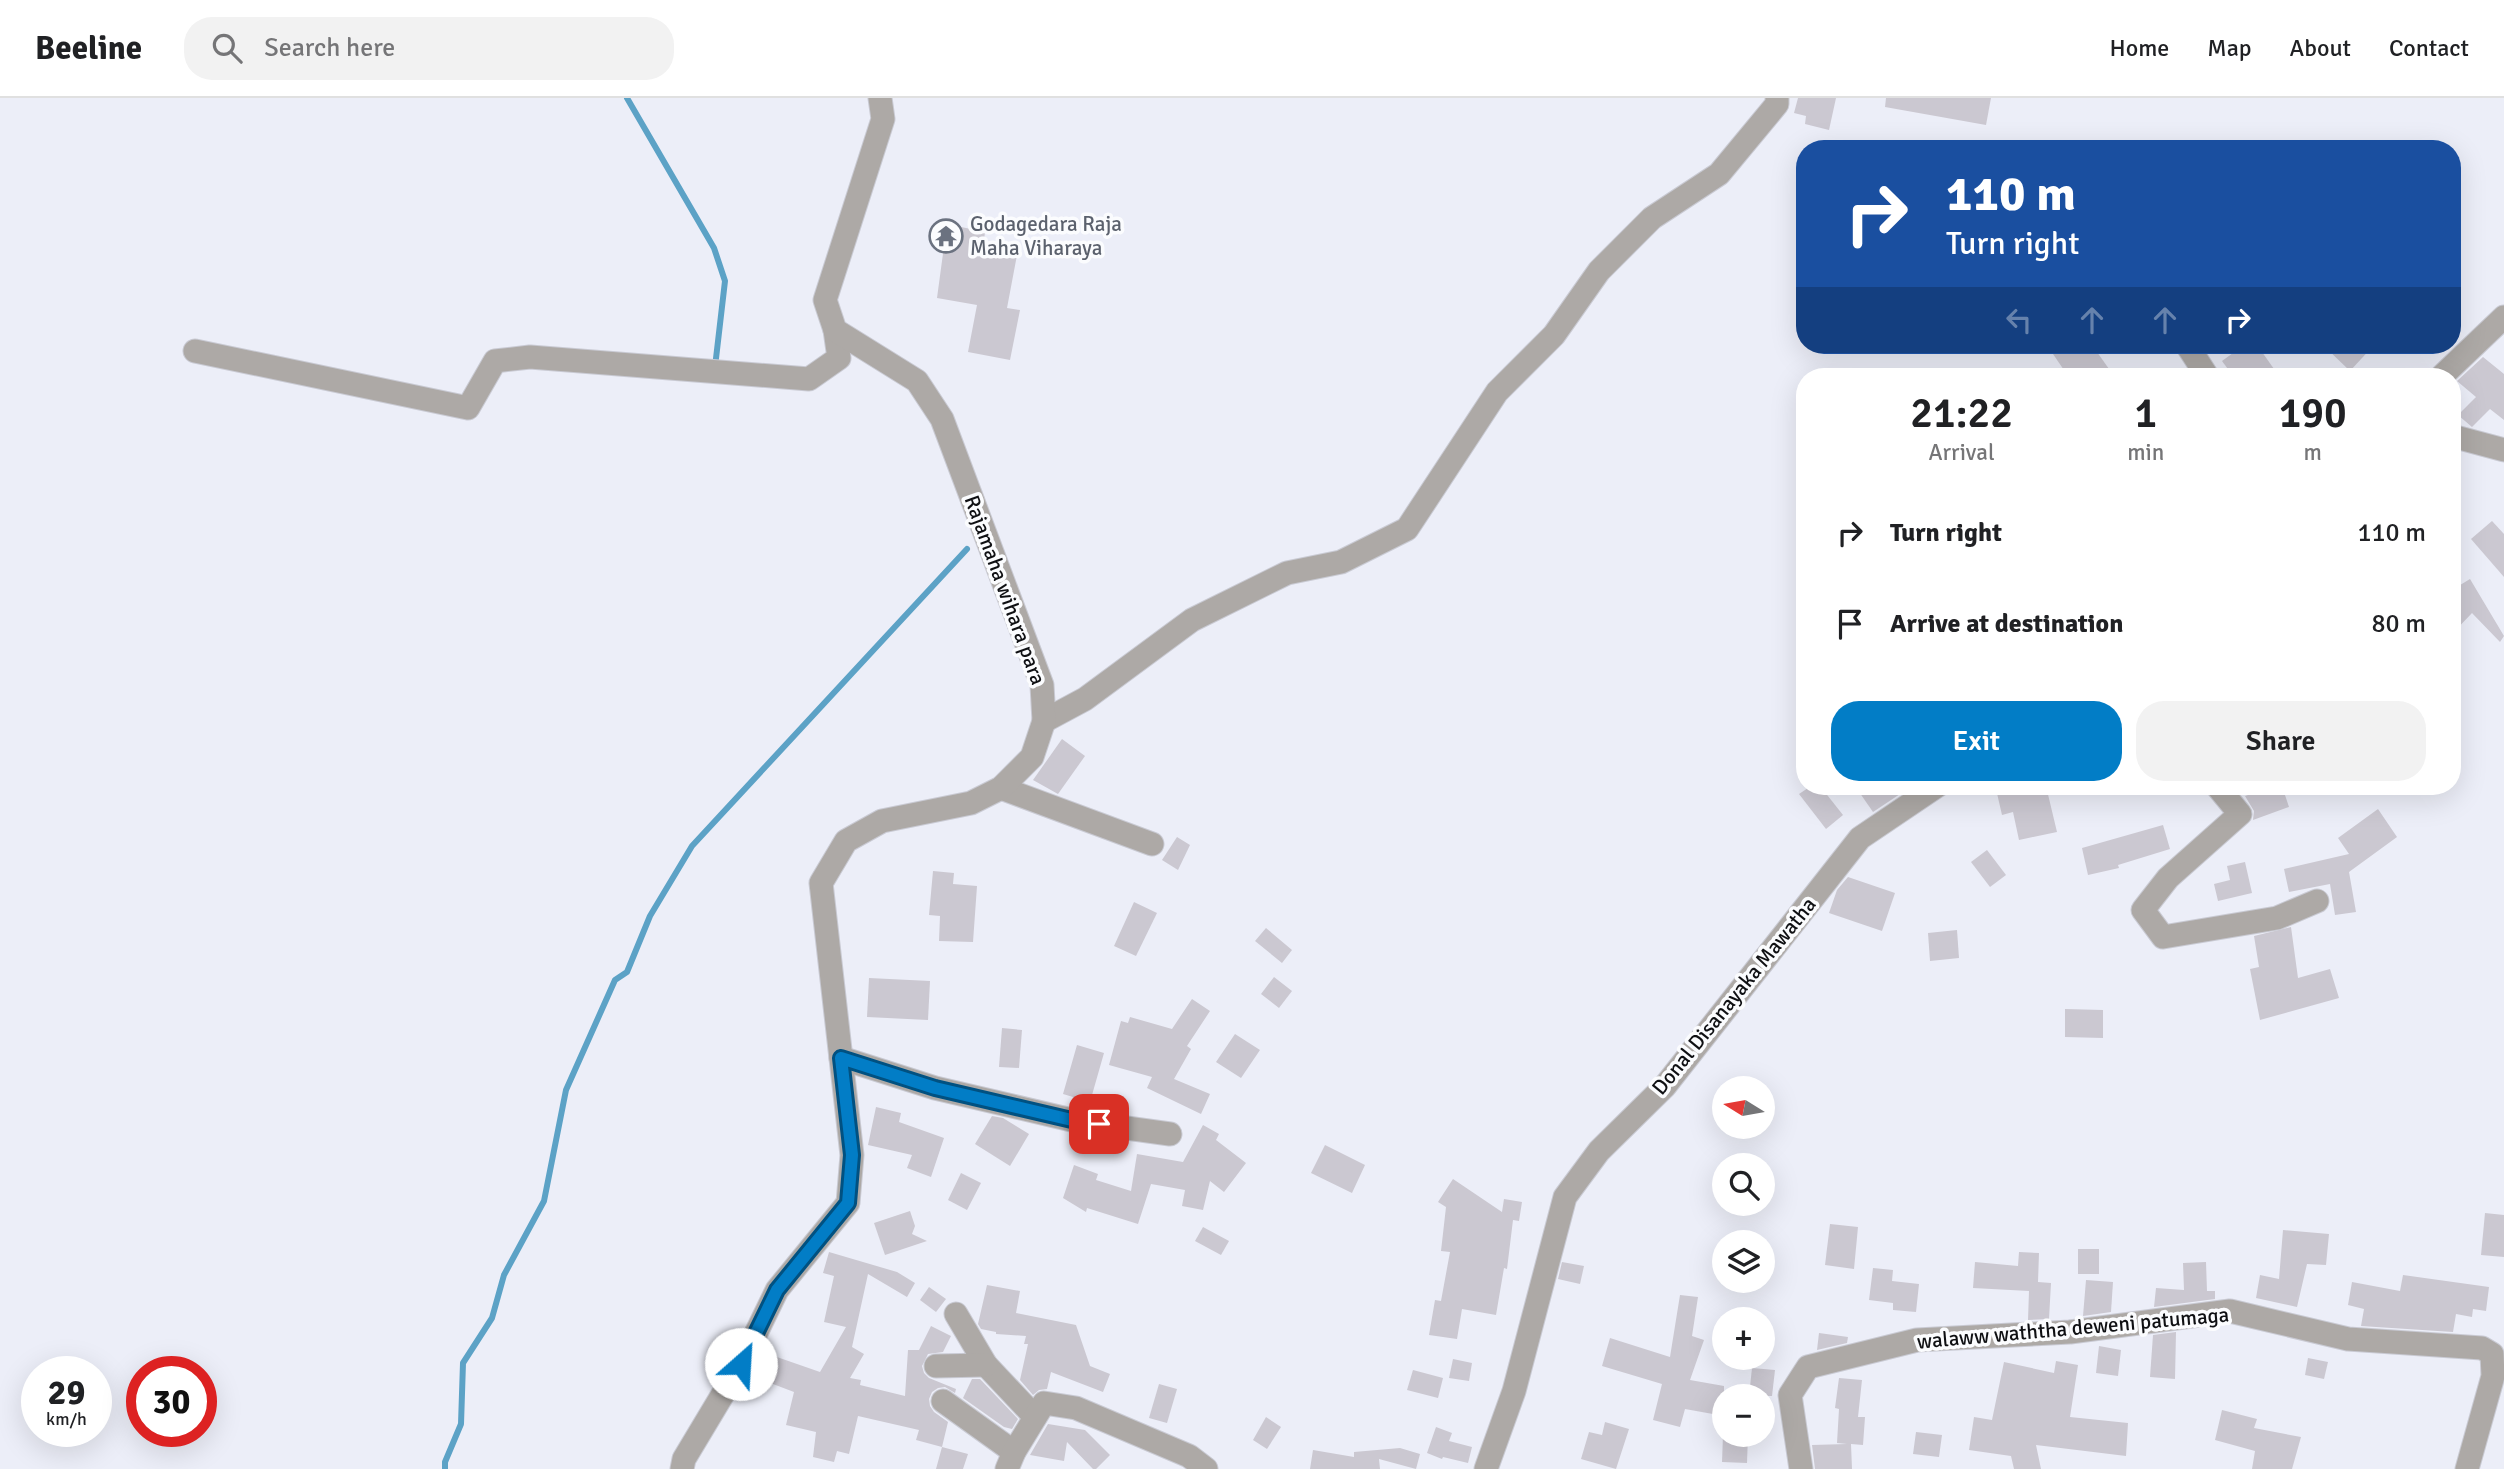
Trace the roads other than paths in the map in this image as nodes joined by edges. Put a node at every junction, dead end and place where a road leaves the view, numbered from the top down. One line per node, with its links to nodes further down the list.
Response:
1 (880, 98): 4 (street)
2 (1777, 98): 9 (street)
3 (2504, 317): 6 (street)
4 (835, 330): 5 (street); 9 (street, Rajamaha wihara para)
5 (195, 351)
6 (2450, 368)
7 (2461, 438): 8 (street)
8 (2504, 450)
9 (1044, 721): 10 (street, Rajamaha wihara para)
10 (1001, 788): 13 (street); 15 (street, Rajamaha wihara para)
11 (1924, 795): 25 (street, Donal Disanayaka Mawatha)
12 (2224, 795): 14 (street)
13 (1152, 844)
14 (2317, 901)
15 (841, 1058): 16 (street); 23 (street, Rajamaha wihara para)
16 (1170, 1134)
17 (956, 1314): 18 (street)
18 (986, 1365): 19 (street); 21 (street)
19 (936, 1366)
20 (943, 1401): 22 (street)
21 (1035, 1418): 22 (street); 24 (street)
22 (1011, 1460)
23 (682, 1469)
24 (1206, 1469)
25 (1486, 1469)
26 (1801, 1469): 27 (street, walaww waththa deweni patumaga)
27 (2467, 1469)

